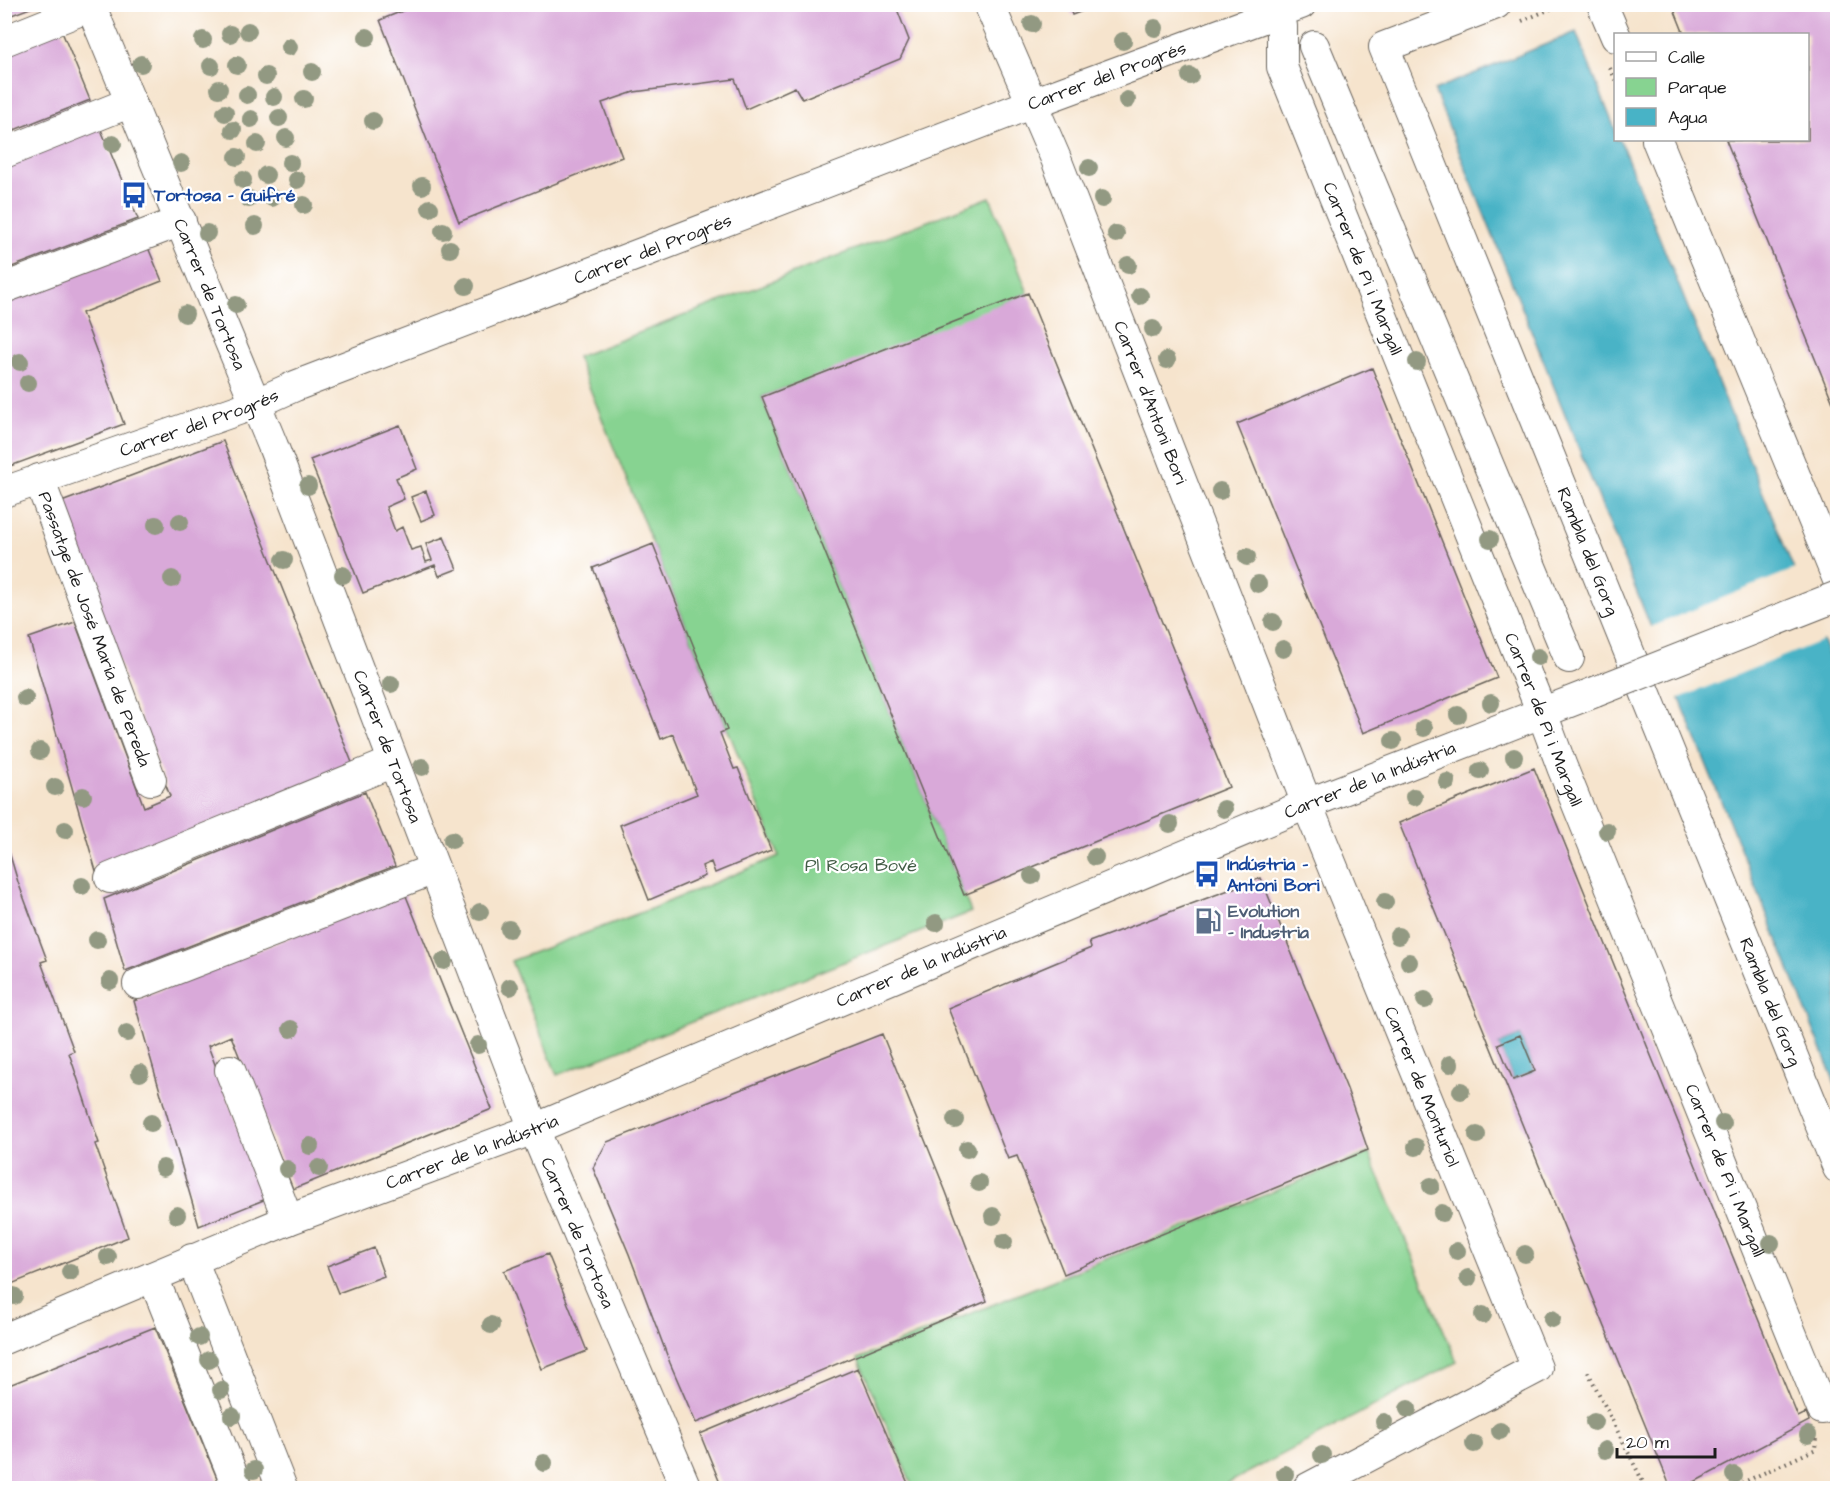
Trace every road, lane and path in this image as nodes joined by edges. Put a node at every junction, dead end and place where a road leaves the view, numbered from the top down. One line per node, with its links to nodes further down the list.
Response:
1 (989, 4): 11 (street, Carrer d'Antoni Bori)
2 (90, 5): 6 (street); 10 (street, Carrer de Tortosa)
3 (1591, 7): 4 (path); 8 (street)
4 (1506, 14): 31 (street, Rambla del Gorg)
5 (1291, 15): 11 (street, Carrer del Progrés); 22 (street, Carrer de Pi i Margall)
6 (4, 41)
7 (1314, 46): 21 (street)
8 (1611, 48): 9 (path)
9 (1614, 68)
10 (131, 102): 13 (street); 14 (street, Carrer de Tortosa)
11 (1033, 103): 16 (street, Carrer del Progrés); 25 (street, Carrer d'Antoni Bori)
12 (1658, 141): 19 (street)
13 (4, 153)
14 (180, 221): 15 (street); 16 (street, Carrer de Tortosa)
15 (4, 288)
16 (255, 404): 17 (street, Carrer del Progrés); 23 (street, Carrer de Tortosa)
17 (39, 479): 18 (street, Carrer del Progrés); 24 (street, Passatge de José María de Pereda)
18 (4, 492)
19 (1838, 580)
20 (1838, 596): 22 (street, Carrer de la Indústria, bridge)
21 (1569, 658)
22 (1542, 713): 25 (street, Carrer de la Indústria); 37 (street, Carrer de Pi i Margall)
23 (393, 762): 26 (street, Carrer de Tortosa); 27 (street)
24 (152, 780)
25 (1307, 804): 30 (street, Carrer de la Indústria); 41 (street, Carrer de Monturiol)
26 (434, 869): 28 (street); 30 (street, Carrer de Tortosa)
27 (110, 878)
28 (138, 984)
29 (230, 1070): 32 (street)
30 (534, 1129): 32 (street, Carrer de la Indústria); 40 (street, Carrer de Tortosa)
31 (1838, 1168)
32 (288, 1220): 33 (street, Carrer de la Indústria)
33 (192, 1259): 34 (street, Carrer de la Indústria); 39 (street)
34 (153, 1277): 35 (street, Carrer de la Indústria); 38 (street)
35 (4, 1339)
36 (1588, 1372): 42 (path)
37 (1822, 1409): 43 (path)
38 (238, 1488)
39 (282, 1488)
40 (686, 1488)
41 (1308, 1488)
42 (1646, 1488)
43 (1731, 1488)

